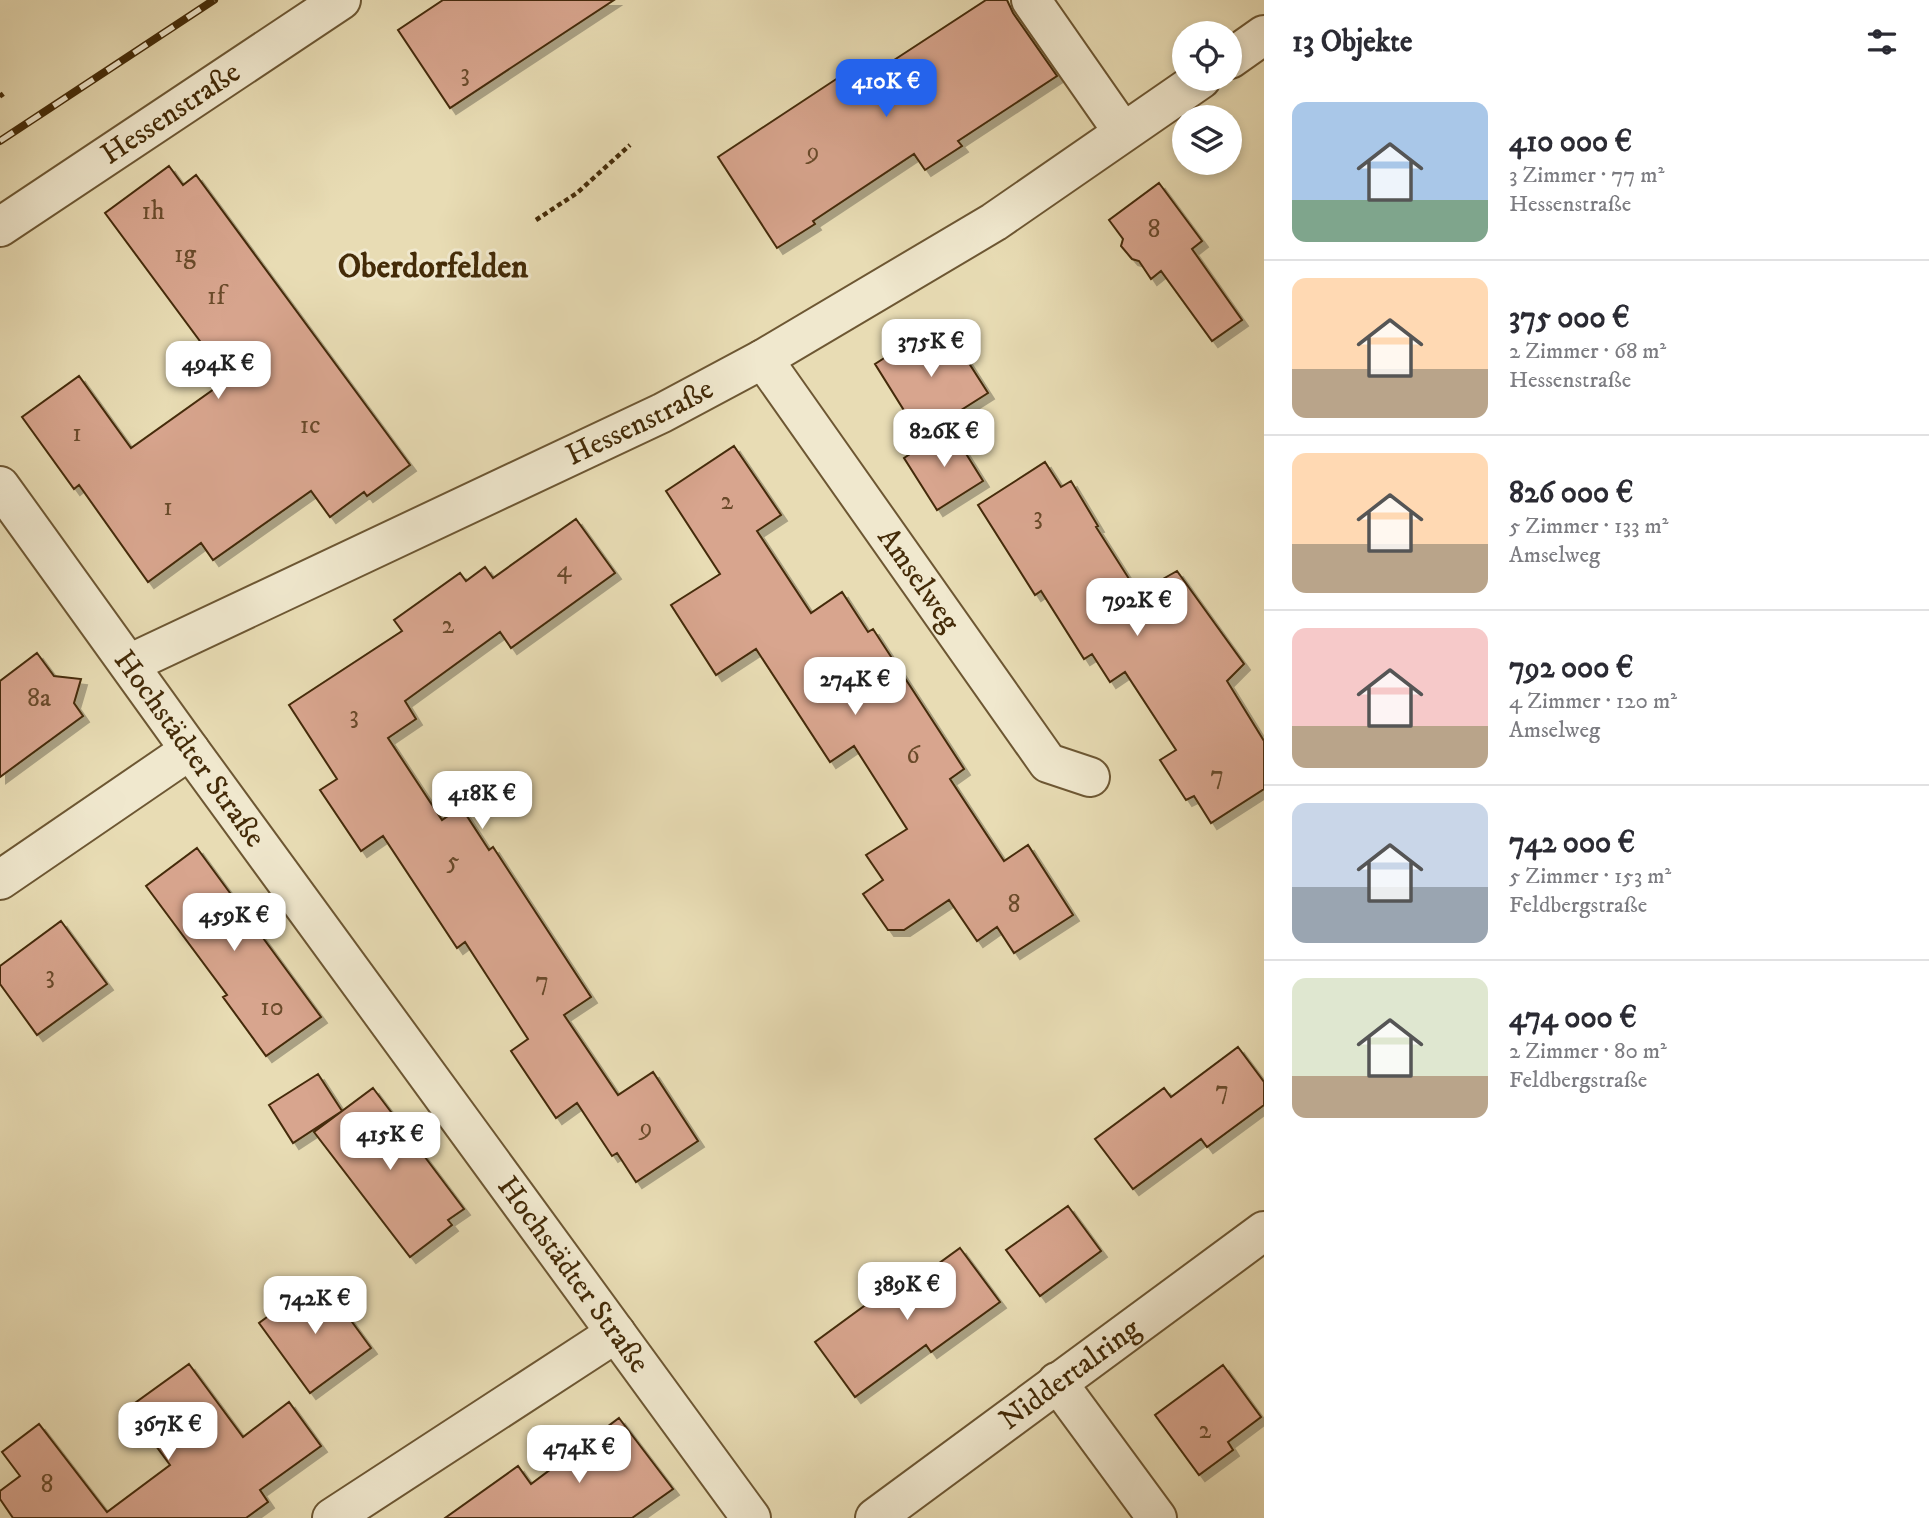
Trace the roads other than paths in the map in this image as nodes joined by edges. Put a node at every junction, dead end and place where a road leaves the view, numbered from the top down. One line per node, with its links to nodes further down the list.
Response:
1 (341, 0): 7 (street, Hessenstraße)
2 (1031, 0): 6 (street)
3 (1264, 35): 4 (street)
4 (1242, 51)
5 (1183, 91): 6 (street, Hessenstraße)
6 (1123, 132): 8 (street, Hessenstraße)
7 (0, 228)
8 (763, 359): 10 (street, Hessenstraße); 12 (street, Amselweg)
9 (0, 486): 10 (street, Hochstädter Straße)
10 (129, 664): 11 (street, Hochstädter Straße)
11 (190, 750): 13 (street); 15 (street, Hochstädter Straße)
12 (1090, 777)
13 (0, 880)
14 (1264, 1231): 16 (street, Niddertalring)
15 (615, 1333): 17 (street); 18 (street, Hochstädter Straße)
16 (1057, 1382): 19 (street, Niddertalring); 20 (street)
17 (331, 1518)
18 (751, 1518)
19 (876, 1518)
20 (1157, 1518)

